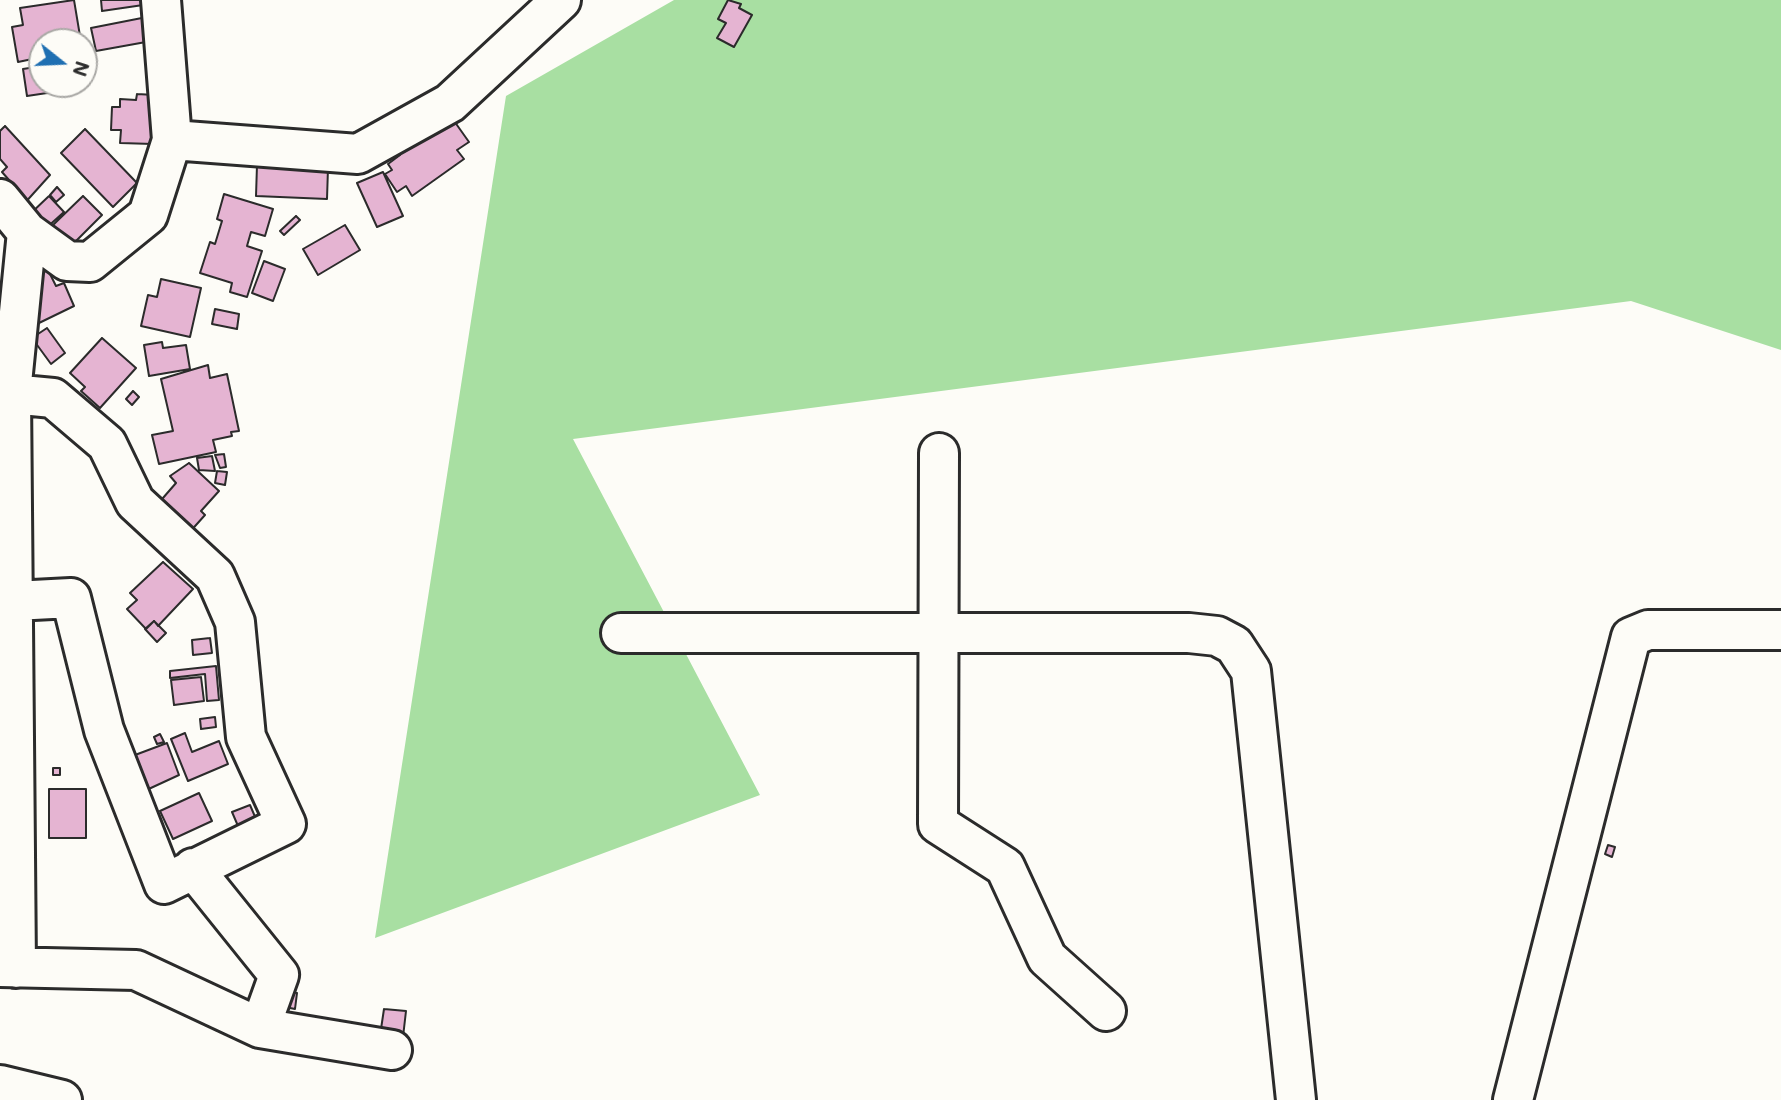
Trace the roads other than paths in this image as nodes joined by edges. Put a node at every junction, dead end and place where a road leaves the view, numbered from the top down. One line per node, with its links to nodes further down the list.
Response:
1 (161, 0): 3 (street)
2 (561, 0): 3 (street)
3 (172, 140): 5 (street)
4 (0, 199): 5 (street)
5 (27, 232): 6 (street)
6 (5, 393): 8 (street); 12 (street)
7 (939, 453): 11 (street)
8 (14, 601): 12 (street); 13 (street)
9 (1781, 631): 20 (street)
10 (621, 633): 11 (street)
11 (939, 633): 14 (street); 19 (street)
12 (193, 868): 15 (street)
13 (8, 967): 15 (street)
14 (1106, 1011)
15 (260, 1028): 16 (street)
16 (391, 1050)
17 (0, 1085): 18 (street)
18 (62, 1100)
19 (1296, 1100)
20 (1513, 1100)

